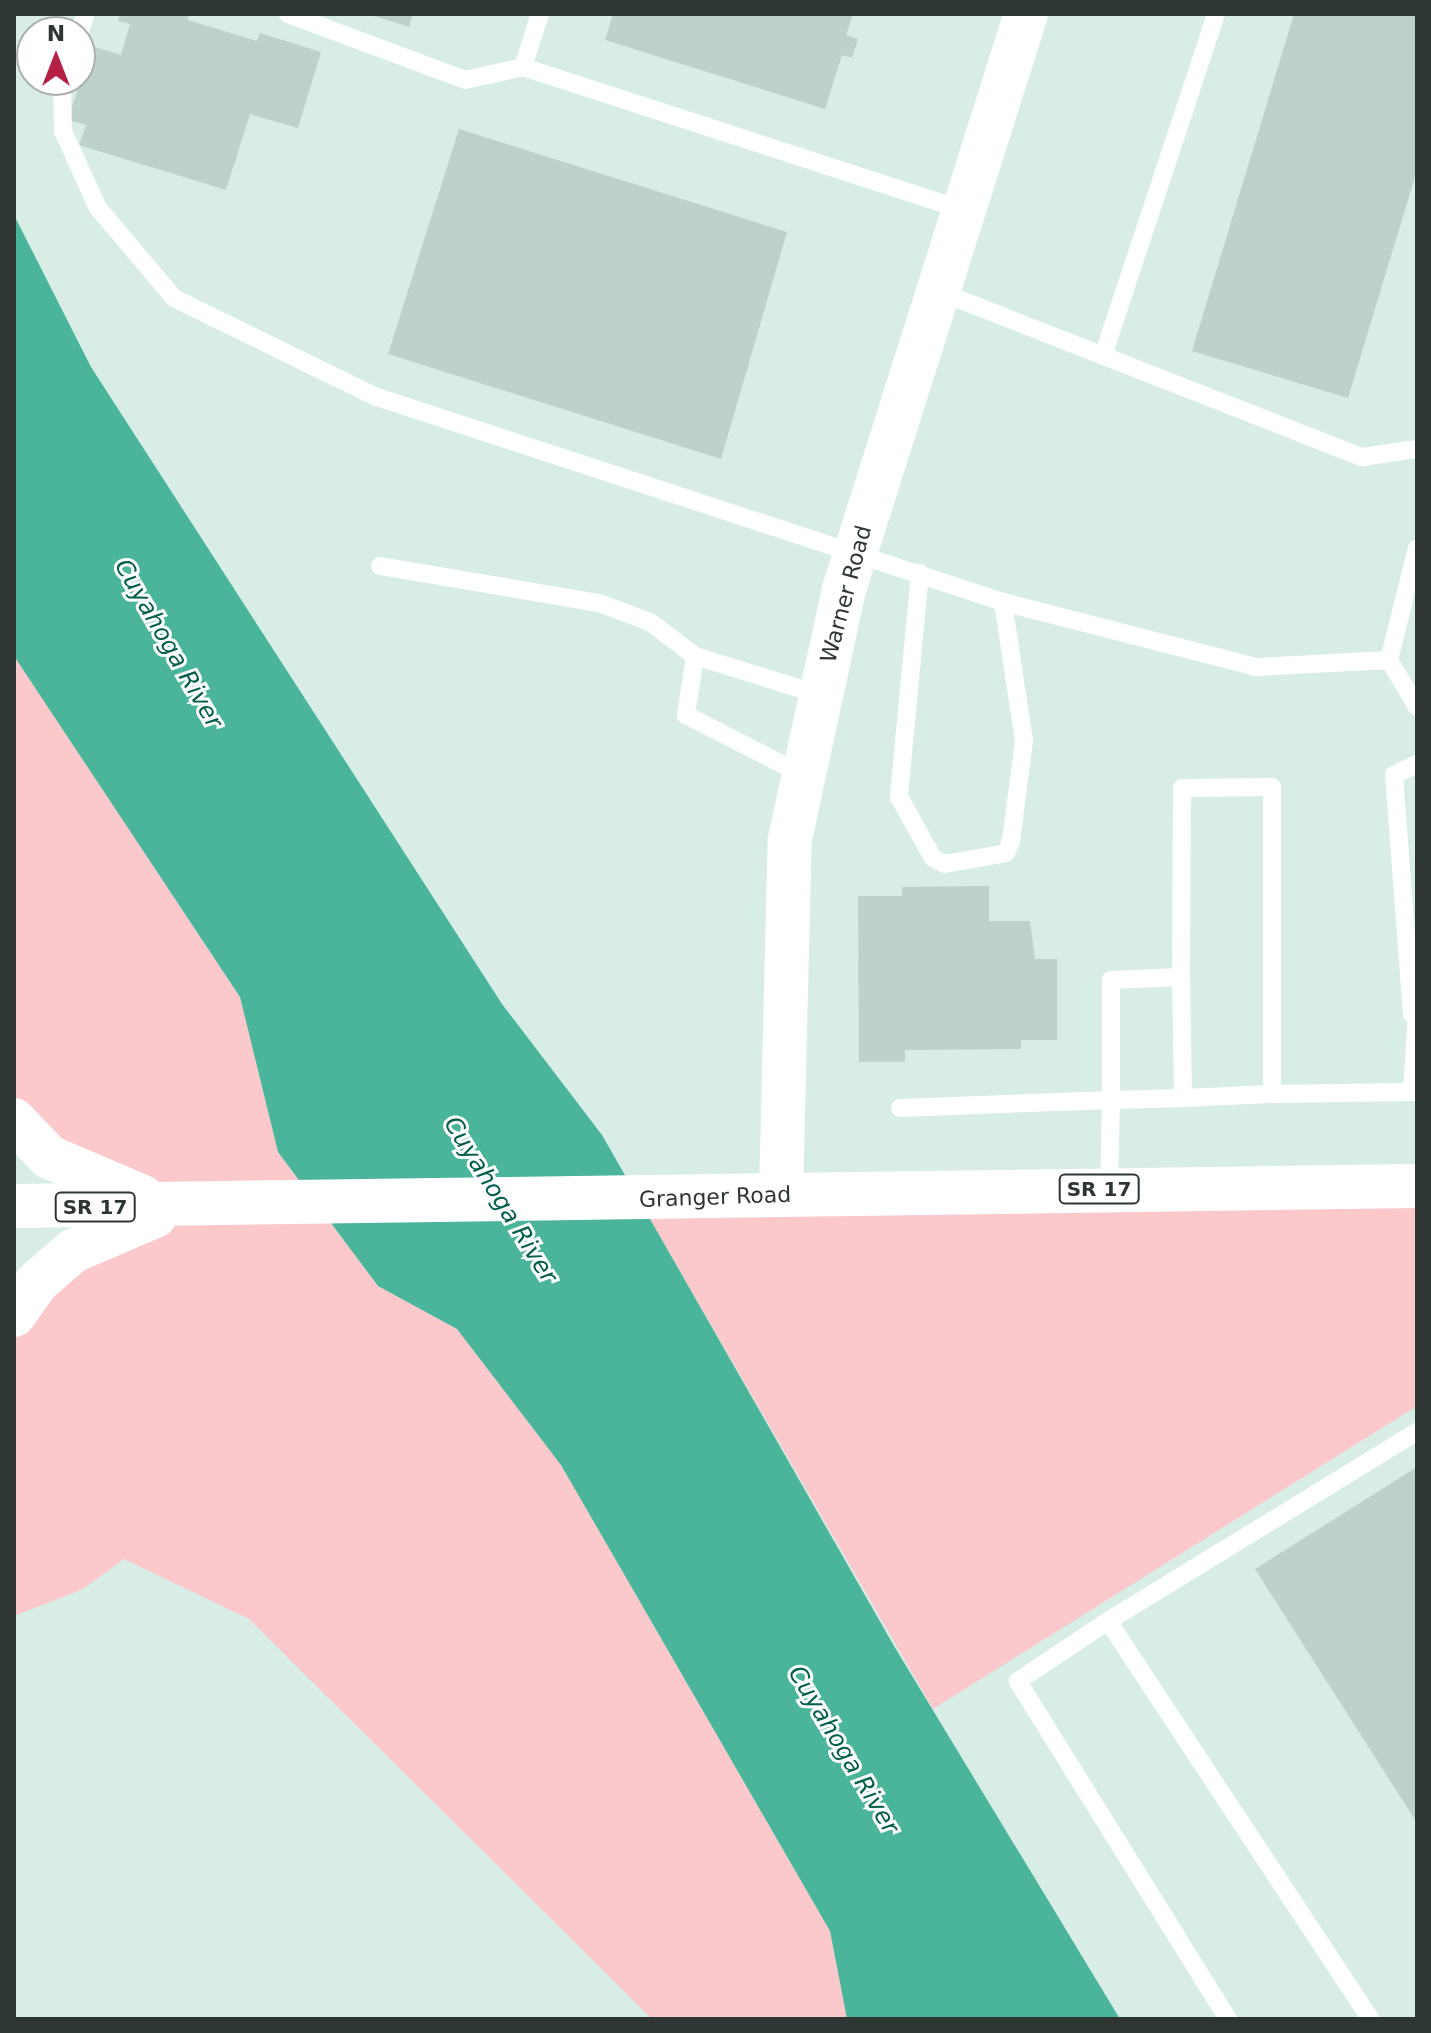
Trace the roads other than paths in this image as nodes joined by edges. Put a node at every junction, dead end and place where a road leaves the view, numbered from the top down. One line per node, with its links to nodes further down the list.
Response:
1 (288, 14): 5 (lane)
2 (540, 14): 5 (lane)
3 (1026, 14): 7 (main road, Warner Road)
4 (1216, 14): 9 (lane)
5 (523, 67): 7 (lane)
6 (62, 96): 12 (lane)
7 (964, 210): 8 (main road, Warner Road)
8 (938, 291): 9 (lane); 12 (main road, Warner Road)
9 (1103, 356): 10 (lane)
10 (1417, 449)
11 (1417, 548): 17 (lane)
12 (855, 552): 14 (lane); 18 (main road, Warner Road)
13 (380, 566): 16 (lane)
14 (920, 573): 15 (lane); 15 (lane)
15 (1003, 602): 17 (lane)
16 (695, 656): 18 (lane); 21 (lane)
17 (1389, 660): 19 (lane)
18 (821, 695): 21 (main road, Warner Road)
19 (1417, 707)
20 (1417, 764): 23 (lane)
21 (804, 775): 31 (main road, Warner Road)
22 (1181, 977): 24 (lane); 25 (lane); 26 (lane)
23 (1414, 1013): 24 (lane)
24 (1272, 1094): 25 (lane)
25 (1183, 1098): 26 (lane)
26 (1111, 1100): 27 (lane); 30 (lane)
27 (900, 1108)
28 (14, 1120): 33 (main road)
29 (1417, 1186): 30 (main road, Granger Road / SR 17)
30 (1109, 1189): 31 (main road, Granger Road / SR 17)
31 (781, 1195): 33 (main road, Granger Road / SR 17)
32 (14, 1206): 33 (main road, Granger Road / SR 17)
33 (175, 1208): 34 (main road)
34 (14, 1315)
35 (1417, 1432): 36 (lane)
36 (1108, 1621): 37 (lane); 38 (lane)
37 (1228, 2019)
38 (1370, 2019)

